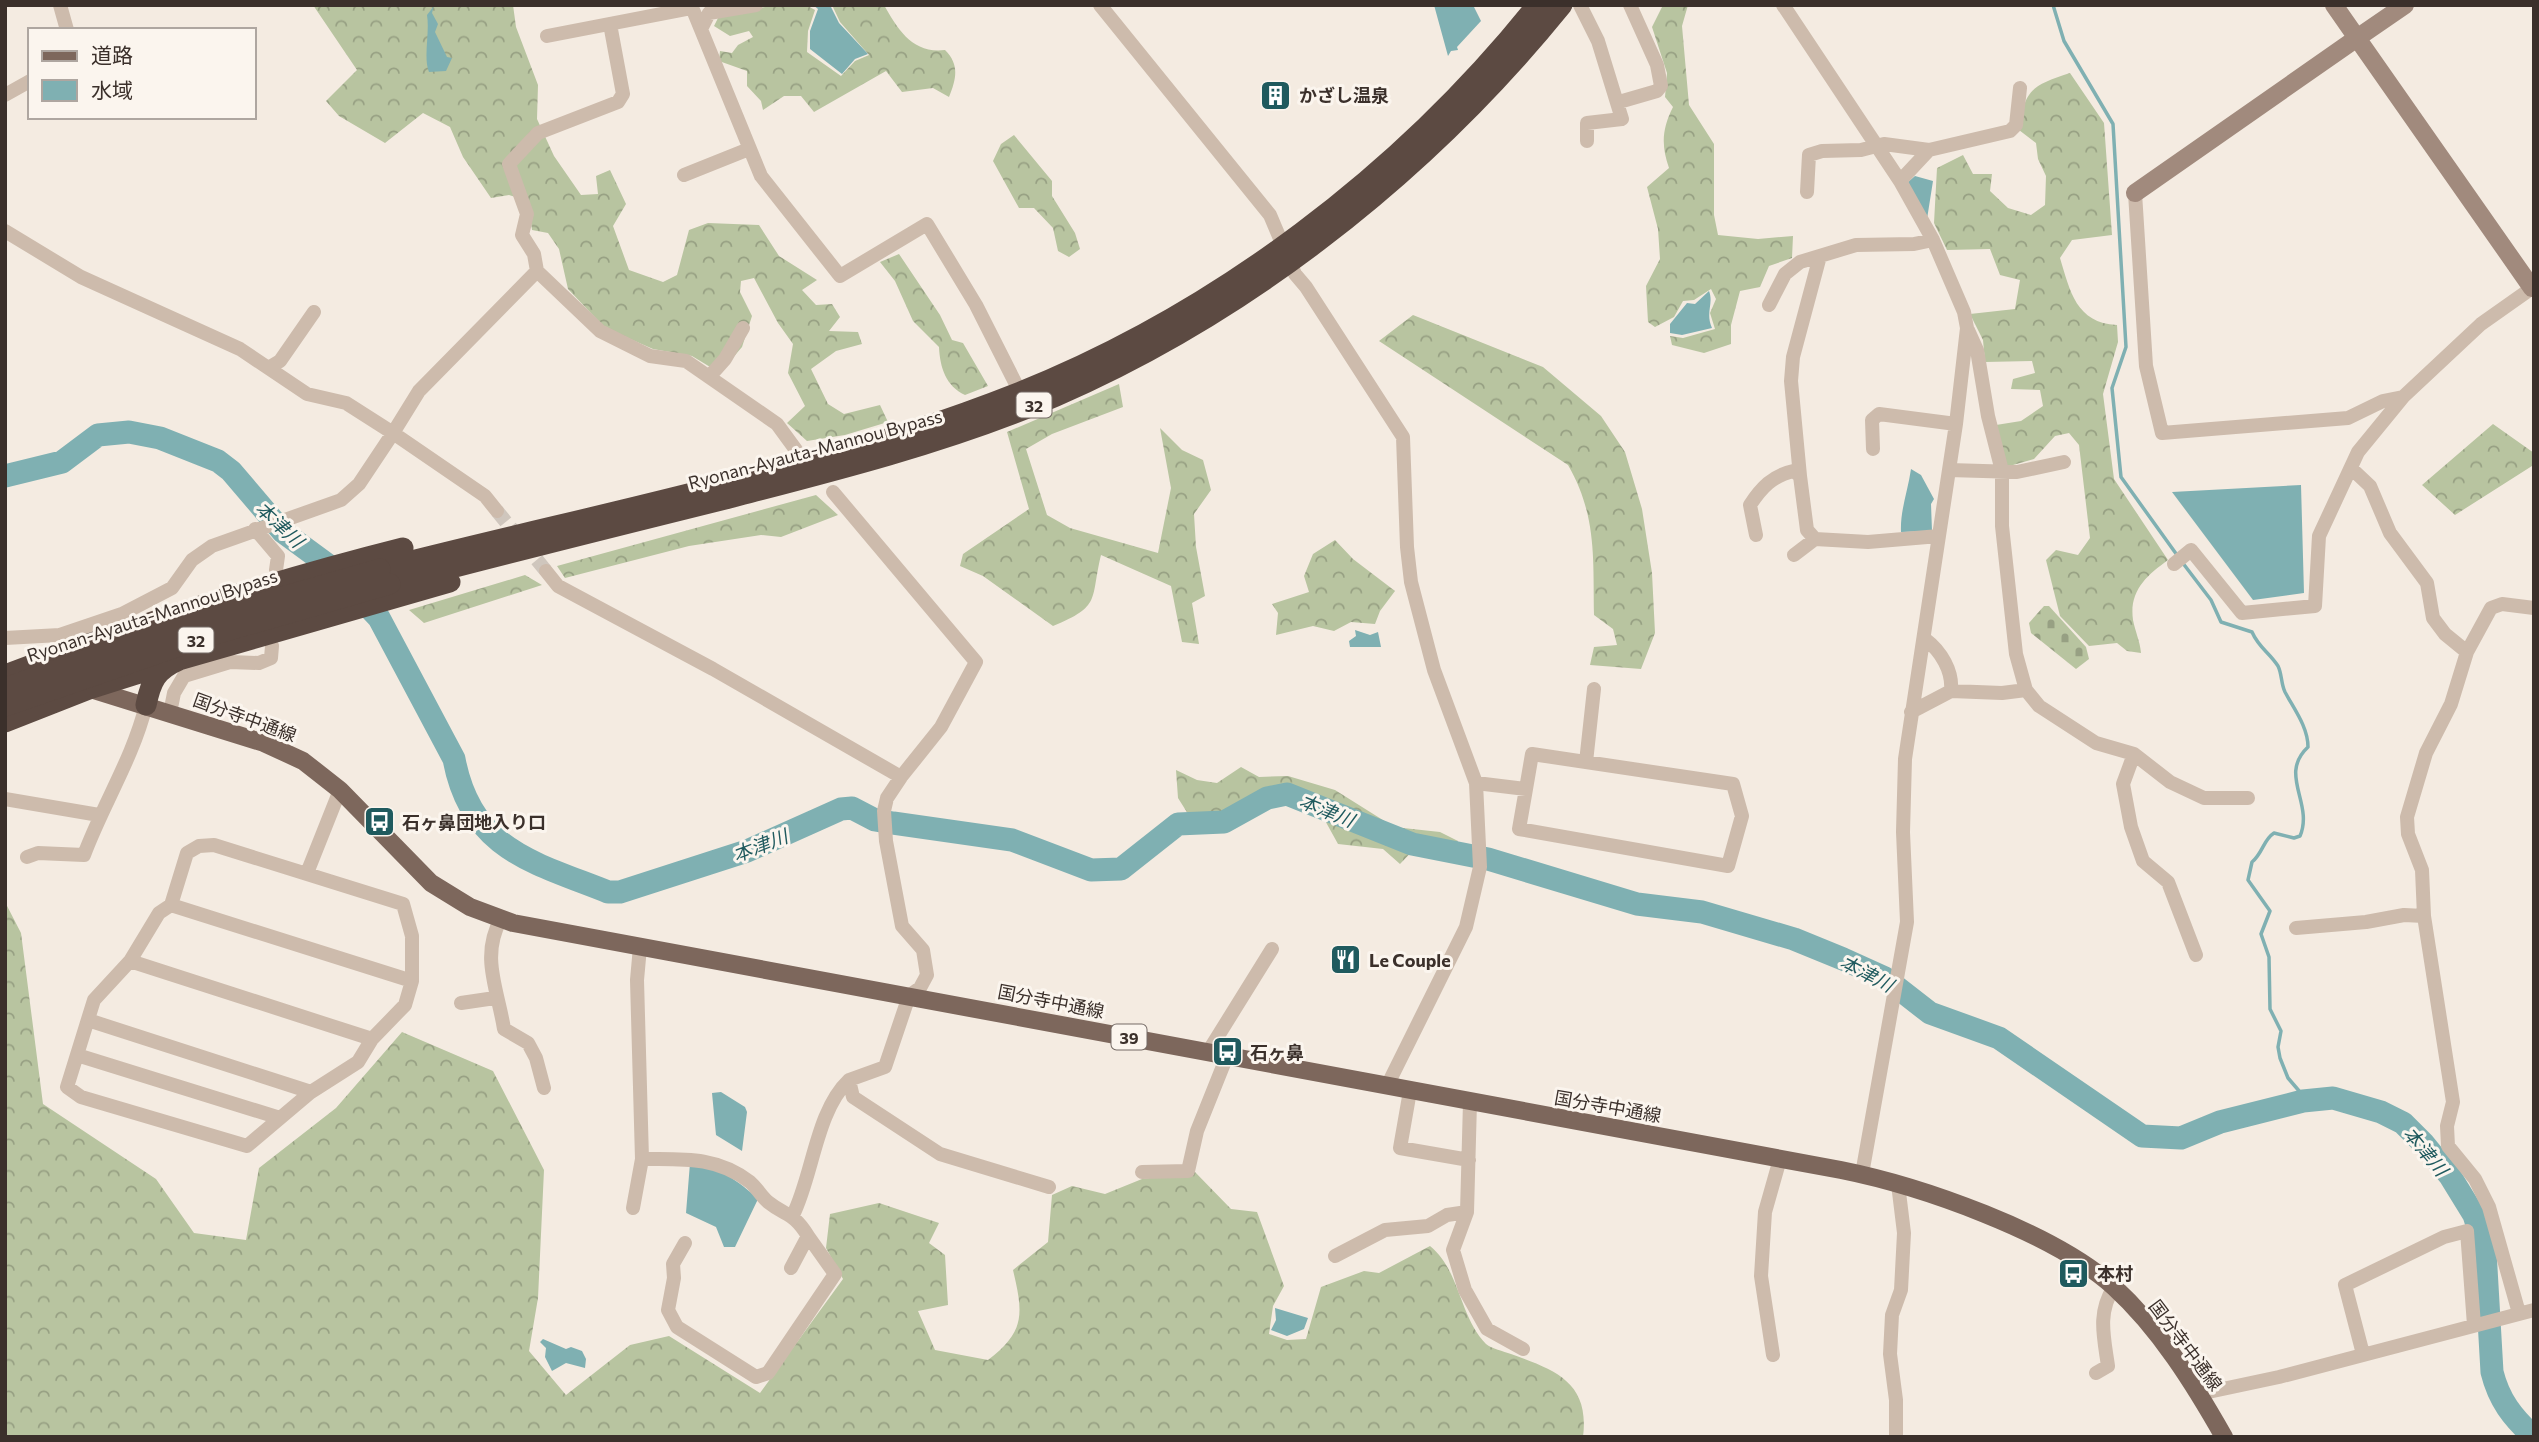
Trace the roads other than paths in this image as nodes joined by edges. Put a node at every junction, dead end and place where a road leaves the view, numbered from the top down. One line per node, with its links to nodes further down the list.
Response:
1 (60, 5): 13 (street)
2 (756, 5): 14 (street)
3 (1100, 5): 31 (street)
4 (1537, 5): 31 (highway, Ryonan-Ayauta-Mannou Bypass / 32)
5 (1562, 5): 31 (highway, Ryonan-Ayauta-Mannou Bypass / 32)
6 (1580, 5): 20 (street)
7 (1630, 5): 20 (street)
8 (1783, 5): 22 (street)
9 (2334, 5): 16 (street)
10 (2405, 5): 16 (street)
11 (692, 7): 12 (street); 14 (street)
12 (610, 24): 15 (street); 33 (street)
13 (66, 28)
14 (701, 29): 23 (street)
15 (547, 36)
16 (2357, 38): 28 (street); 34 (street)
17 (28, 81): 19 (street)
18 (2020, 88): 24 (street)
19 (5, 95)
20 (1619, 102): 21 (street)
21 (1587, 141)
22 (1877, 145): 24 (street); 26 (street); 27 (street)
23 (749, 149): 25 (street); 44 (street)
24 (1929, 150): 26 (street)
25 (684, 175)
26 (1900, 181): 30 (street)
27 (1807, 192)
28 (2135, 193): 43 (street)
29 (5, 231): 39 (street)
30 (1933, 240): 32 (street); 38 (street)
31 (1287, 253): 44 (highway, Ryonan-Ayauta-Mannou Bypass / 32); 86 (street)
32 (1820, 256): 35 (street); 53 (street)
33 (537, 271): 42 (street); 46 (street)
34 (2532, 288): 43 (street)
35 (1769, 305)
36 (314, 312): 39 (street)
37 (743, 328): 42 (street)
38 (1966, 328): 40 (street); 41 (street)
39 (270, 367): 46 (street)
40 (1962, 370): 41 (street); 45 (street)
41 (1980, 371): 52 (street)
42 (709, 377): 48 (street)
43 (2403, 397): 51 (street)
44 (1023, 400): 55 (highway, Ryonan-Ayauta-Mannou Bypass / 32)
45 (1956, 424): 47 (street); 50 (street)
46 (393, 433): 56 (street); 57 (street)
47 (1873, 449)
48 (796, 450)
49 (2064, 462): 52 (street)
50 (1949, 470): 52 (street); 59 (street)
51 (2353, 470): 62 (street); 70 (street)
52 (2002, 471): 76 (street)
53 (1800, 476): 58 (street); 60 (street)
54 (833, 492): 85 (street)
55 (697, 498): 65 (highway, Ryonan-Ayauta-Mannou Bypass / 32); 65 (highway)
56 (498, 511)
57 (259, 528): 64 (street); 67 (street)
58 (1756, 535)
59 (1939, 536): 60 (street); 68 (street)
60 (1815, 539): 61 (street)
61 (1794, 555)
62 (2180, 560)
63 (546, 571): 85 (street)
64 (285, 574): 65 (highway); 72 (highway)
65 (385, 576): 71 (highway); 73 (highway, Ryonan-Ayauta-Mannou Bypass / 32, bridge); 79 (highway, Ryonan-Ayauta-Mannou Bypass / 32, bridge)
66 (2534, 608): 70 (street)
67 (5, 638)
68 (1925, 639): 77 (street); 80 (street)
69 (272, 646): 81 (street)
70 (2467, 652): 95 (street)
71 (179, 660): 74 (highway); 78 (highway)
72 (10, 670): 74 (main road, 国分寺中通線 / 39)
73 (5, 688)
74 (89, 689): 78 (main road, 国分寺中通線 / 39); 82 (highway)
75 (1594, 689): 84 (street)
76 (2026, 690): 77 (street); 83 (street)
77 (1951, 691): 80 (street)
78 (146, 705): 81 (main road, 国分寺中通線 / 39); 91 (street)
79 (5, 706)
80 (1911, 712): 122 (street)
81 (170, 713): 88 (main road, 国分寺中通線 / 39)
82 (5, 722)
83 (2134, 754): 89 (street); 100 (street)
84 (1586, 762): 87 (street); 87 (street)
85 (901, 777): 103 (street)
86 (1476, 783): 87 (street); 112 (street)
87 (1526, 789)
88 (340, 790): 93 (street); 96 (main road, 国分寺中通線 / 39)
89 (2248, 798)
90 (5, 799): 91 (street)
91 (99, 815): 92 (street)
92 (27, 857)
93 (307, 873): 94 (street); 102 (street)
94 (171, 905): 101 (street); 102 (street)
95 (2424, 916): 97 (street); 134 (street)
96 (501, 919): 98 (main road, 国分寺中通線 / 39); 104 (street)
97 (2295, 928)
98 (640, 947): 103 (main road, 国分寺中通線 / 39); 118 (street)
99 (1272, 949): 108 (street)
100 (2196, 955)
101 (130, 961): 106 (street); 107 (street)
102 (412, 981): 107 (street)
103 (909, 996): 108 (main road, 国分寺中通線 / 39); 111 (street)
104 (495, 998): 105 (street); 113 (street)
105 (461, 1003)
106 (88, 1020): 109 (street); 115 (street)
107 (372, 1039): 115 (street)
108 (1208, 1052): 110 (main road, 国分寺中通線 / 39)
109 (77, 1055): 117 (street); 117 (street)
110 (1227, 1056): 112 (main road, 国分寺中通線 / 39); 121 (street)
111 (849, 1080): 124 (street); 127 (street)
112 (1387, 1086): 114 (main road, 国分寺中通線 / 39)
113 (544, 1088)
114 (1410, 1091): 116 (main road, 国分寺中通線 / 39); 120 (street)
115 (311, 1092): 117 (street)
116 (1470, 1102): 119 (main road, 国分寺中通線 / 39); 120 (street)
117 (280, 1118)
118 (642, 1159): 125 (street); 127 (street)
119 (1780, 1159): 122 (main road, 国分寺中通線 / 39); 138 (street)
120 (1469, 1160): 126 (street)
121 (1142, 1172)
122 (1862, 1174): 123 (main road, 国分寺中通線 / 39)
123 (1898, 1184): 132 (main road, 国分寺中通線 / 39); 141 (street)
124 (1049, 1186)
125 (633, 1209)
126 (1467, 1212): 130 (street); 136 (street)
127 (793, 1215): 128 (street)
128 (808, 1236): 129 (street); 131 (street)
129 (685, 1243)
130 (1335, 1256)
131 (791, 1268)
132 (2114, 1287): 139 (street); 140 (main road, 国分寺中通線 / 39)
133 (2534, 1310): 134 (street)
134 (2519, 1313): 135 (street)
135 (2477, 1324): 137 (street); 137 (street)
136 (1523, 1349)
137 (2362, 1354): 140 (street)
138 (1773, 1355)
139 (2096, 1373)
140 (2199, 1394): 142 (main road, 国分寺中通線 / 39)
141 (1896, 1437)
142 (2224, 1437)

